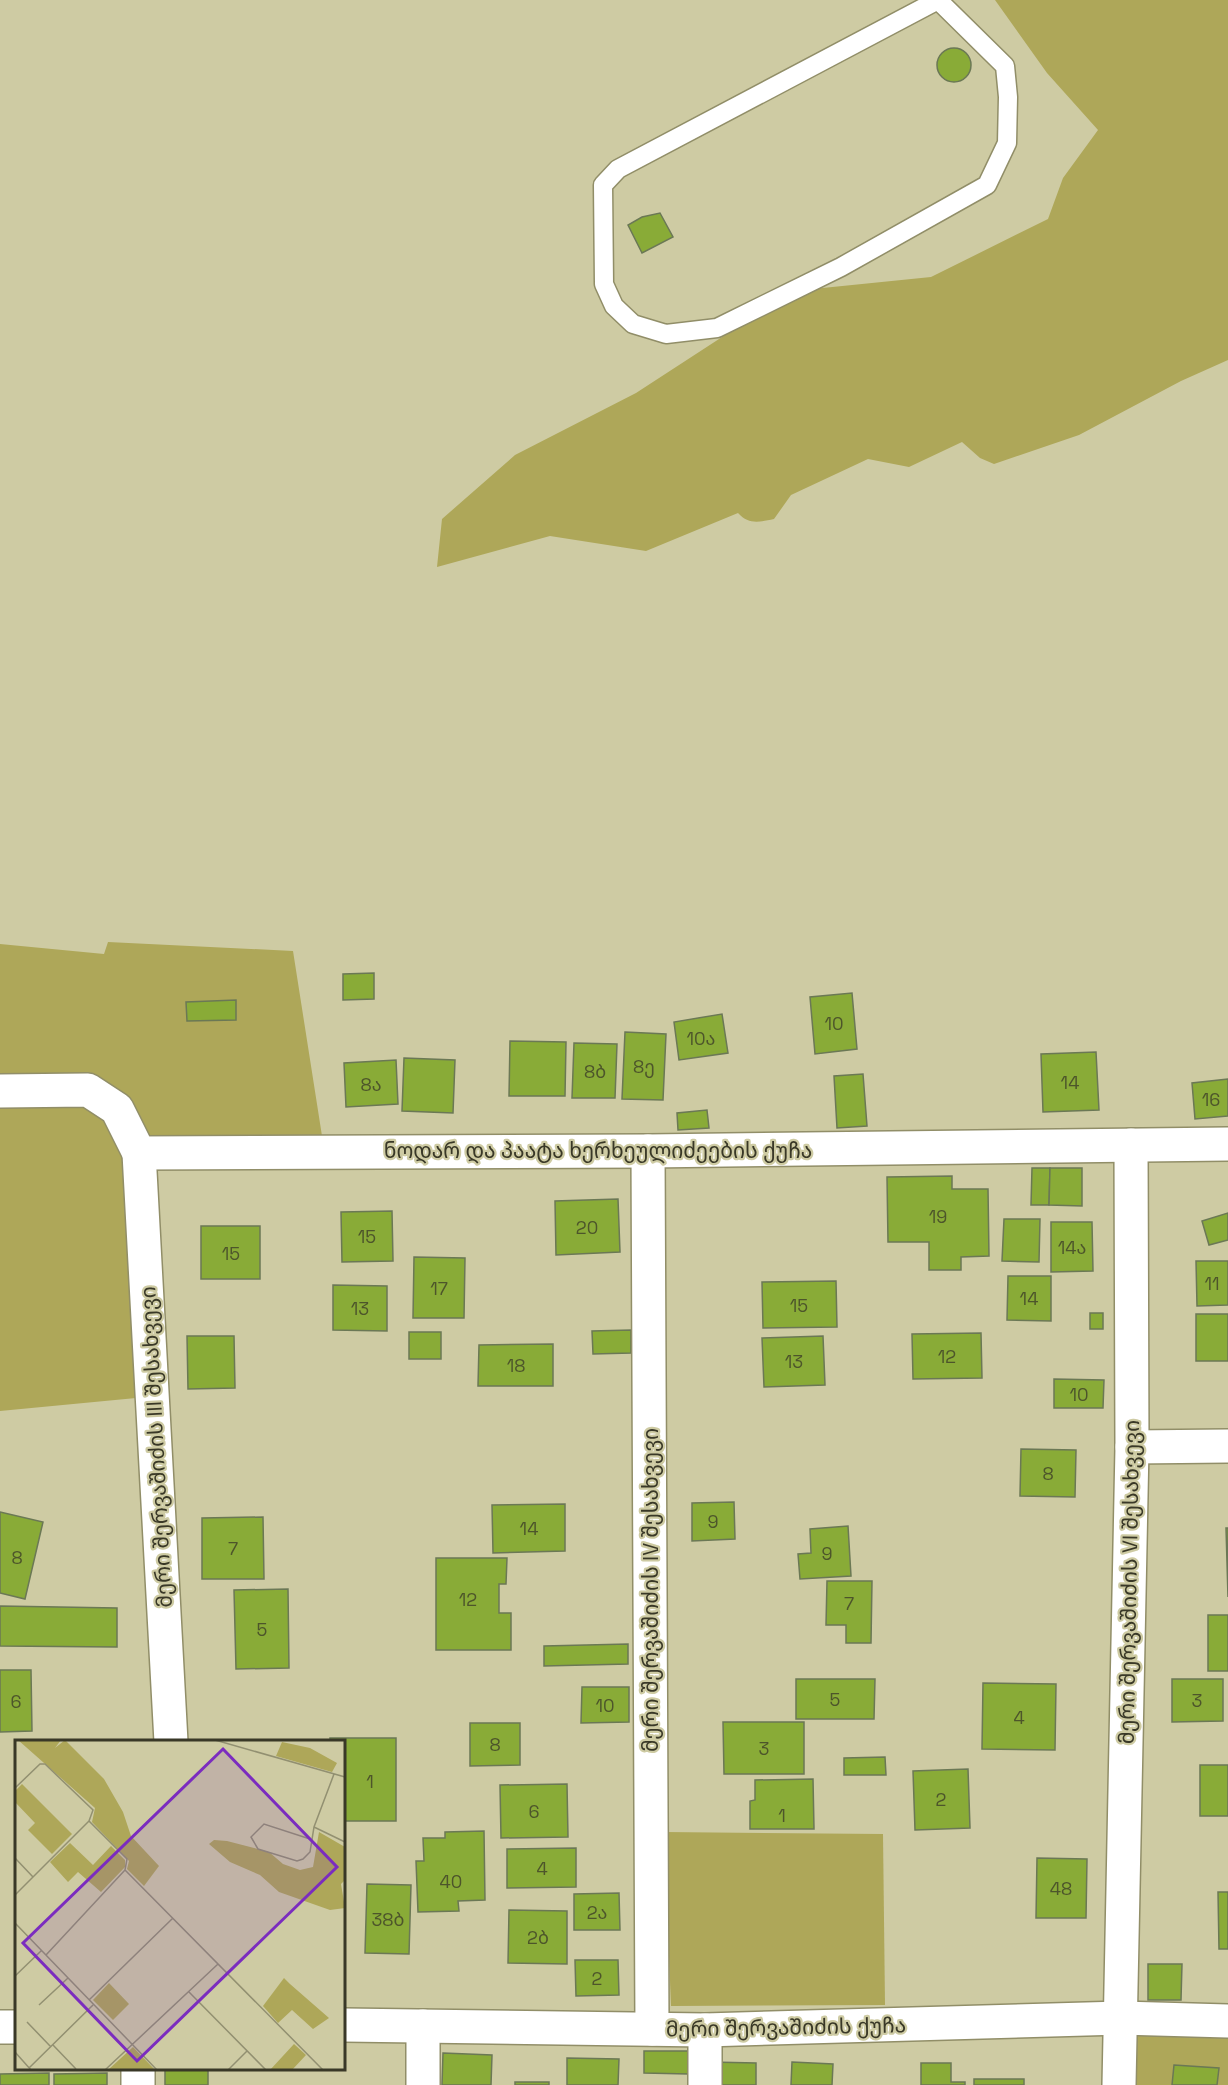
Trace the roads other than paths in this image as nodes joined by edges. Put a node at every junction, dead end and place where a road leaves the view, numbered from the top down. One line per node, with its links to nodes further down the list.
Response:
1 (938, 0): 1 (lane)
2 (0, 1091): 6 (street)
3 (1228, 1144): 4 (street, ნოდარ და პაატა ხერხეულიძეების ქუჩა)
4 (1131, 1145): 5 (street, ნოდარ და პაატა ხერხეულიძეების ქუჩა); 8 (street, მერი შერვაშიძის VI შესახვევი)
5 (648, 1151): 6 (street, ნოდარ და პაატა ხერხეულიძეების ქუჩა); 14 (street, მერი შერვაშიძის IV შესახვევი)
6 (139, 1153): 9 (street, მერი შერვაშიძის III შესახვევი)
7 (1228, 1446): 8 (street)
8 (1132, 1448): 10 (street, მერი შერვაშიძის VI შესახვევი)
9 (171, 1740)
10 (1121, 2018): 11 (street, მერი შერვაშიძის ქუჩა); 15 (street, მერი შერვაშიძის ქუჩა); 18 (street, მერი შერვაშიძის VI შესახვევი)
11 (1228, 2021)
12 (345, 2025): 13 (street, მერი შერვაშიძის ქუჩა)
13 (423, 2026): 14 (street, მერი შერვაშიძის ქუჩა); 16 (street)
14 (652, 2029): 15 (street, მერი შერვაშიძის ქუჩა)
15 (705, 2030): 17 (street)
16 (423, 2085)
17 (705, 2085)
18 (1119, 2085)

